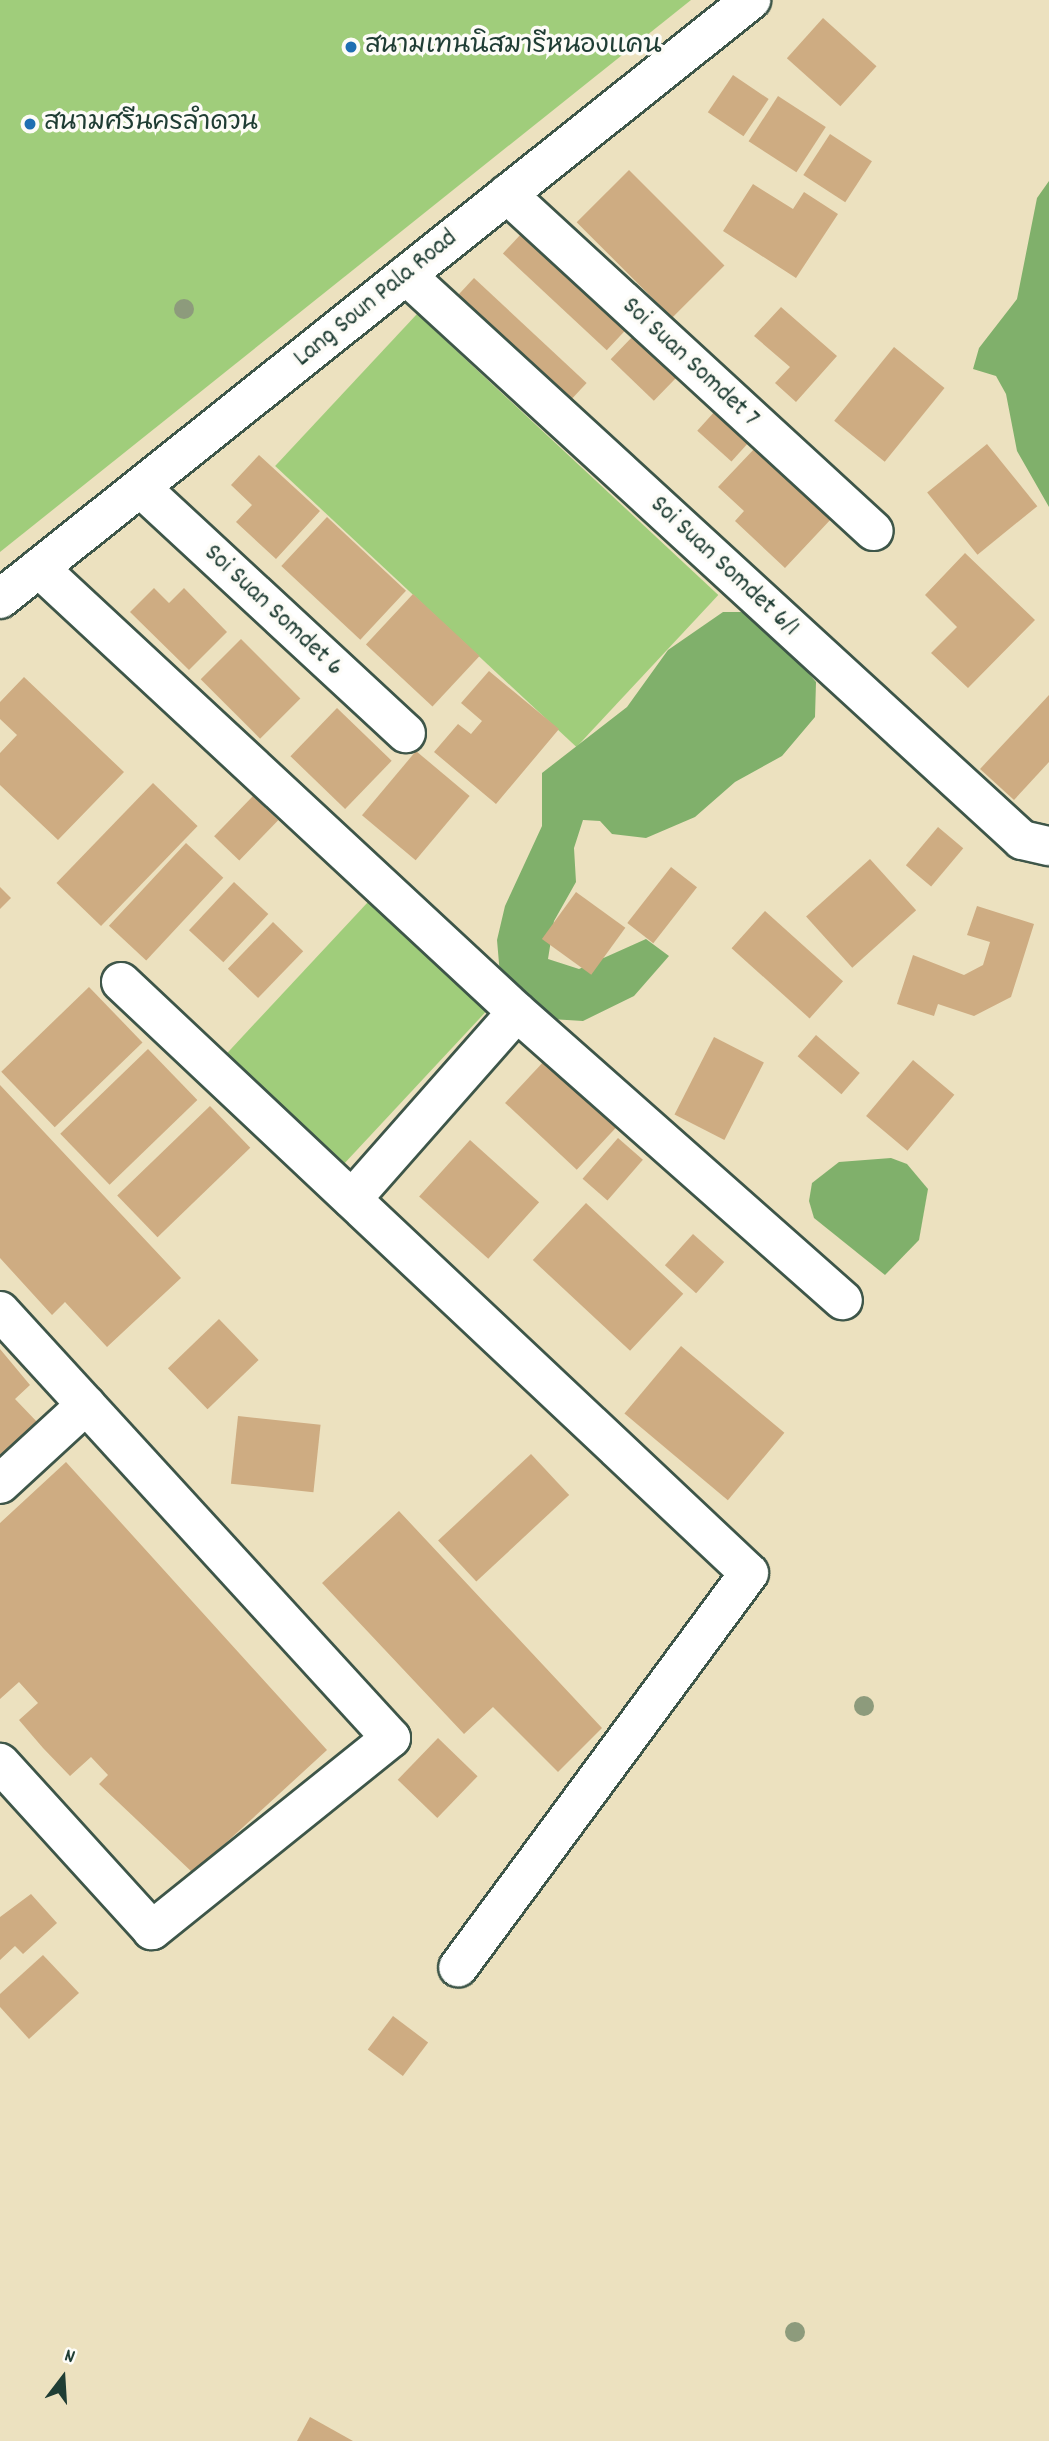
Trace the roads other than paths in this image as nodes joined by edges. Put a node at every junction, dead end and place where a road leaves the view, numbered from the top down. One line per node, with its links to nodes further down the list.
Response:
1 (751, 0): 2 (street, Lang Soun Pala Road)
2 (507, 194): 3 (street, Lang Soun Pala Road); 5 (street, Soi Suan Somdet 7)
3 (406, 275): 4 (street, Lang Soun Pala Road); 9 (street, Soi Suan Somdet 6/1)
4 (141, 488): 6 (street, Lang Soun Pala Road); 8 (street, Soi Suan Somdet 6)
5 (873, 531)
6 (39, 568): 7 (street, Lang Soun Pala Road); 11 (street)
7 (0, 599)
8 (407, 733)
9 (1049, 846)
10 (121, 982): 12 (street)
11 (517, 1012): 12 (street); 13 (street)
12 (352, 1199): 18 (street)
13 (843, 1300)
14 (0, 1311): 15 (street)
15 (86, 1405): 16 (street); 17 (street)
16 (0, 1485)
17 (0, 1763)
18 (458, 1966)

